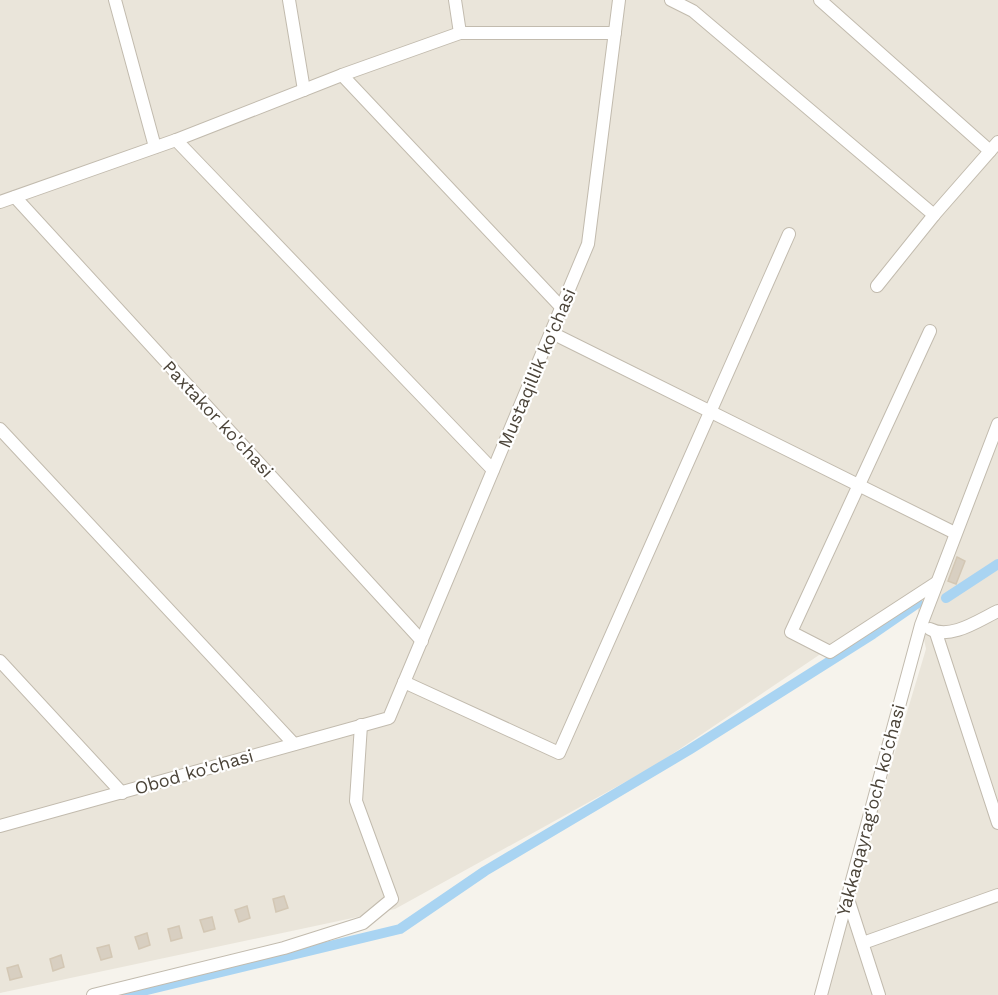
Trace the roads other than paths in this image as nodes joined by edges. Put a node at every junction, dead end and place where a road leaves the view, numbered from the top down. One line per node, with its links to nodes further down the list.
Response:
1 (115, 0): 12 (street)
2 (289, 0): 10 (street)
3 (455, 0): 7 (street)
4 (619, 0): 8 (street, Mustaqillik ko'chasi)
5 (671, 0): 16 (street)
6 (820, 0): 13 (street)
7 (460, 33): 8 (street); 9 (street)
8 (615, 33): 19 (street, Mustaqillik ko'chasi)
9 (342, 75): 10 (street); 19 (street)
10 (304, 90): 11 (street)
11 (176, 140): 12 (street); 25 (street)
12 (155, 147): 14 (street)
13 (994, 147): 16 (street)
14 (15, 197): 15 (street); 32 (street, Paxtakor ko'chasi)
15 (0, 202)
16 (934, 215): 18 (street)
17 (789, 234): 22 (street)
18 (877, 286)
19 (562, 308): 21 (street, Mustaqillik ko'chasi)
20 (930, 331): 26 (street)
21 (552, 333): 22 (street); 25 (street, Mustaqillik ko'chasi)
22 (711, 412): 26 (street); 34 (street)
23 (998, 424): 27 (street, Yakkaqayrag'och ko'chasi)
24 (0, 429): 37 (street)
25 (493, 470): 32 (street, Mustaqillik ko'chasi)
26 (859, 485): 27 (street); 28 (street)
27 (955, 533): 28 (street, Yakkaqayrag'och ko'chasi)
28 (936, 584): 30 (street, Yakkaqayrag'och ko'chasi)
29 (998, 610): 31 (street)
30 (921, 625): 31 (street); 42 (street, Yakkaqayrag'och ko'chasi)
31 (936, 633): 39 (street)
32 (422, 641): 34 (street, Mustaqillik ko'chasi)
33 (0, 661): 38 (street)
34 (404, 681): 35 (street, Mustaqillik ko'chasi)
35 (389, 718): 36 (street, Obod ko'chasi)
36 (361, 725): 37 (street, Obod ko'chasi); 44 (street)
37 (294, 744): 38 (street, Obod ko'chasi)
38 (122, 793): 40 (street, Obod ko'chasi)
39 (998, 823)
40 (0, 826)
41 (998, 896): 43 (street)
42 (848, 898): 43 (street); 45 (street, Yakkaqayrag'och ko'chasi)
43 (863, 943): 46 (street)
44 (93, 995)
45 (821, 995)
46 (879, 995)

